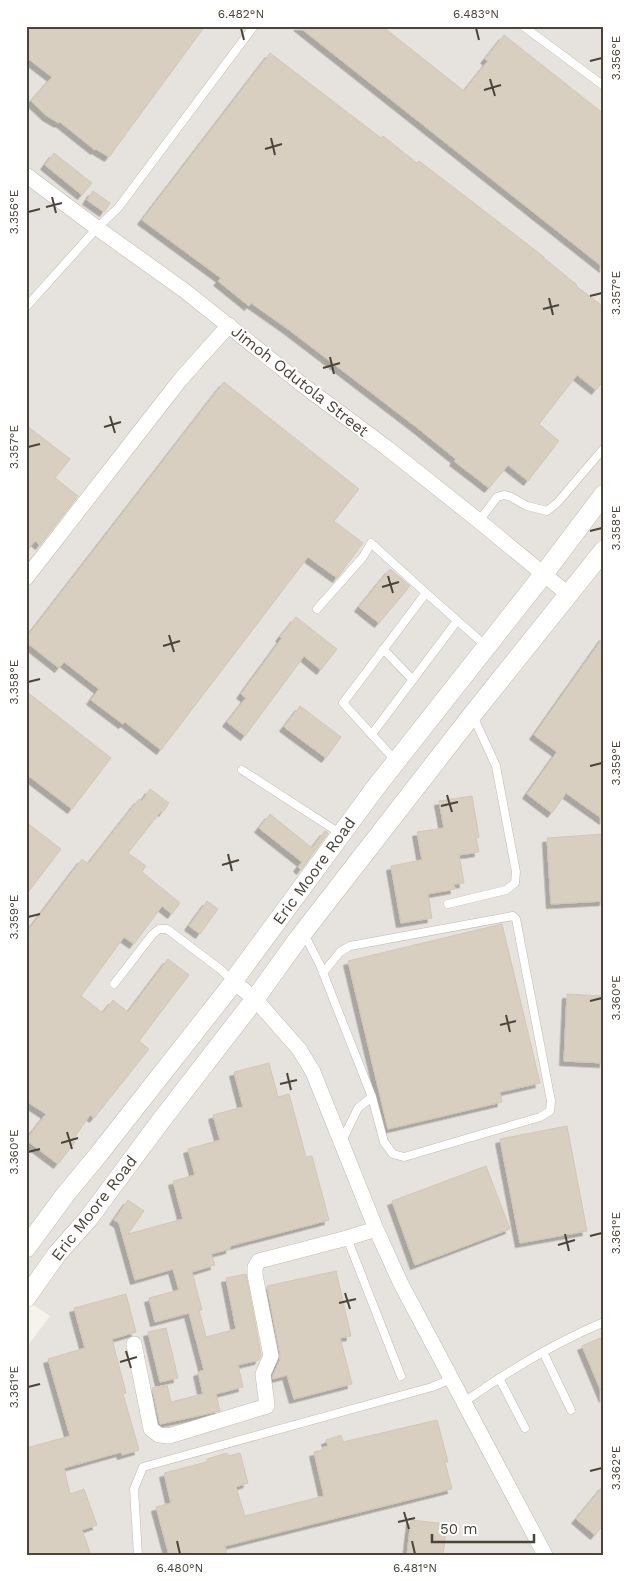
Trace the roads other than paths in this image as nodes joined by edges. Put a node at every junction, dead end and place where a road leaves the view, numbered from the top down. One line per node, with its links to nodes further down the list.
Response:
1 (254, 26): 5 (lane)
2 (523, 26): 3 (lane)
3 (604, 86)
4 (26, 175): 5 (street, Jimoh Odutola Street)
5 (97, 228): 6 (lane); 7 (street, Jimoh Odutola Street)
6 (26, 307)
7 (229, 325): 10 (street, Jimoh Odutola Street); 13 (street)
8 (604, 448): 10 (lane)
9 (604, 494): 12 (street, Eric Moore Road)
10 (479, 521): 12 (street, Jimoh Odutola Street)
11 (604, 550): 15 (street, Eric Moore Road)
12 (543, 575): 15 (street, Jimoh Odutola Street); 18 (street, Eric Moore Road)
13 (26, 578)
14 (426, 593): 16 (lane); 17 (lane); 19 (lane)
15 (569, 595): 21 (street, Eric Moore Road)
16 (317, 609)
17 (457, 621): 18 (lane); 20 (lane)
18 (487, 647): 23 (street, Eric Moore Road)
19 (383, 649): 20 (lane); 22 (lane)
20 (413, 680): 22 (lane)
21 (472, 715): 26 (lane); 27 (street, Eric Moore Road)
22 (372, 734): 23 (lane)
23 (397, 761): 25 (street, Eric Moore Road)
24 (242, 770): 25 (lane)
25 (341, 834): 29 (street, Eric Moore Road)
26 (448, 904)
27 (304, 932): 28 (lane); 31 (street, Eric Moore Road)
28 (323, 973): 32 (lane); 32 (lane)
29 (234, 982): 30 (lane); 31 (street); 36 (street, Eric Moore Road)
30 (114, 984)
31 (254, 999): 33 (street); 37 (street, Eric Moore Road)
32 (372, 1097): 33 (lane)
33 (342, 1141): 34 (street)
34 (376, 1229): 35 (street); 43 (street)
35 (346, 1238): 39 (street); 41 (lane)
36 (26, 1248)
37 (26, 1298)
38 (604, 1322): 40 (lane)
39 (134, 1344)
40 (542, 1352): 42 (lane); 45 (lane)
41 (401, 1376)
42 (499, 1378): 44 (lane); 46 (lane)
43 (451, 1379): 44 (street); 47 (lane)
44 (464, 1402): 48 (street)
45 (571, 1410)
46 (525, 1428)
47 (138, 1555)
48 (545, 1555)

